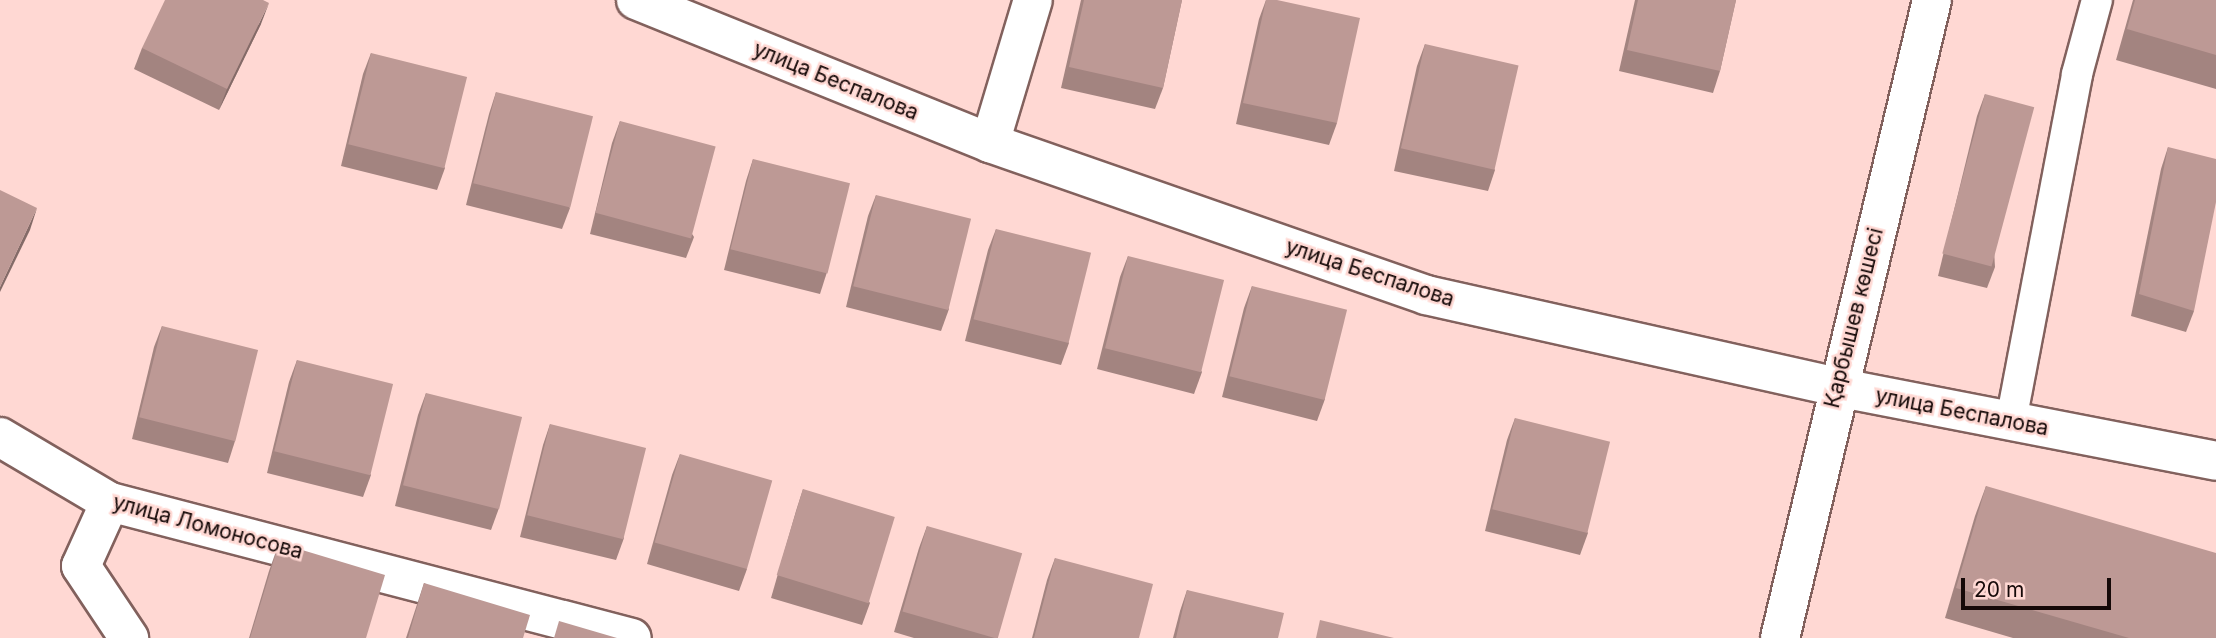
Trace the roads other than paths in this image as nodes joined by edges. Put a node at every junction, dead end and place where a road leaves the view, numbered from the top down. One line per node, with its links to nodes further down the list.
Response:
1 (636, 0): 5 (street, улица Беспалова)
2 (1033, 0): 5 (street)
3 (1932, 0): 6 (street, Қарбышев көшесі)
4 (2097, 0): 7 (lane)
5 (990, 143): 6 (street, улица Беспалова)
6 (1836, 387): 7 (street, улица Беспалова); 13 (street, Қарбышев көшесі)
7 (2011, 421): 9 (street, улица Беспалова)
8 (0, 437): 10 (street, улица Ломоносова)
9 (2216, 461)
10 (110, 502): 11 (street); 12 (street, улица Ломоносова)
11 (129, 638)
12 (632, 638)
13 (1780, 638)

